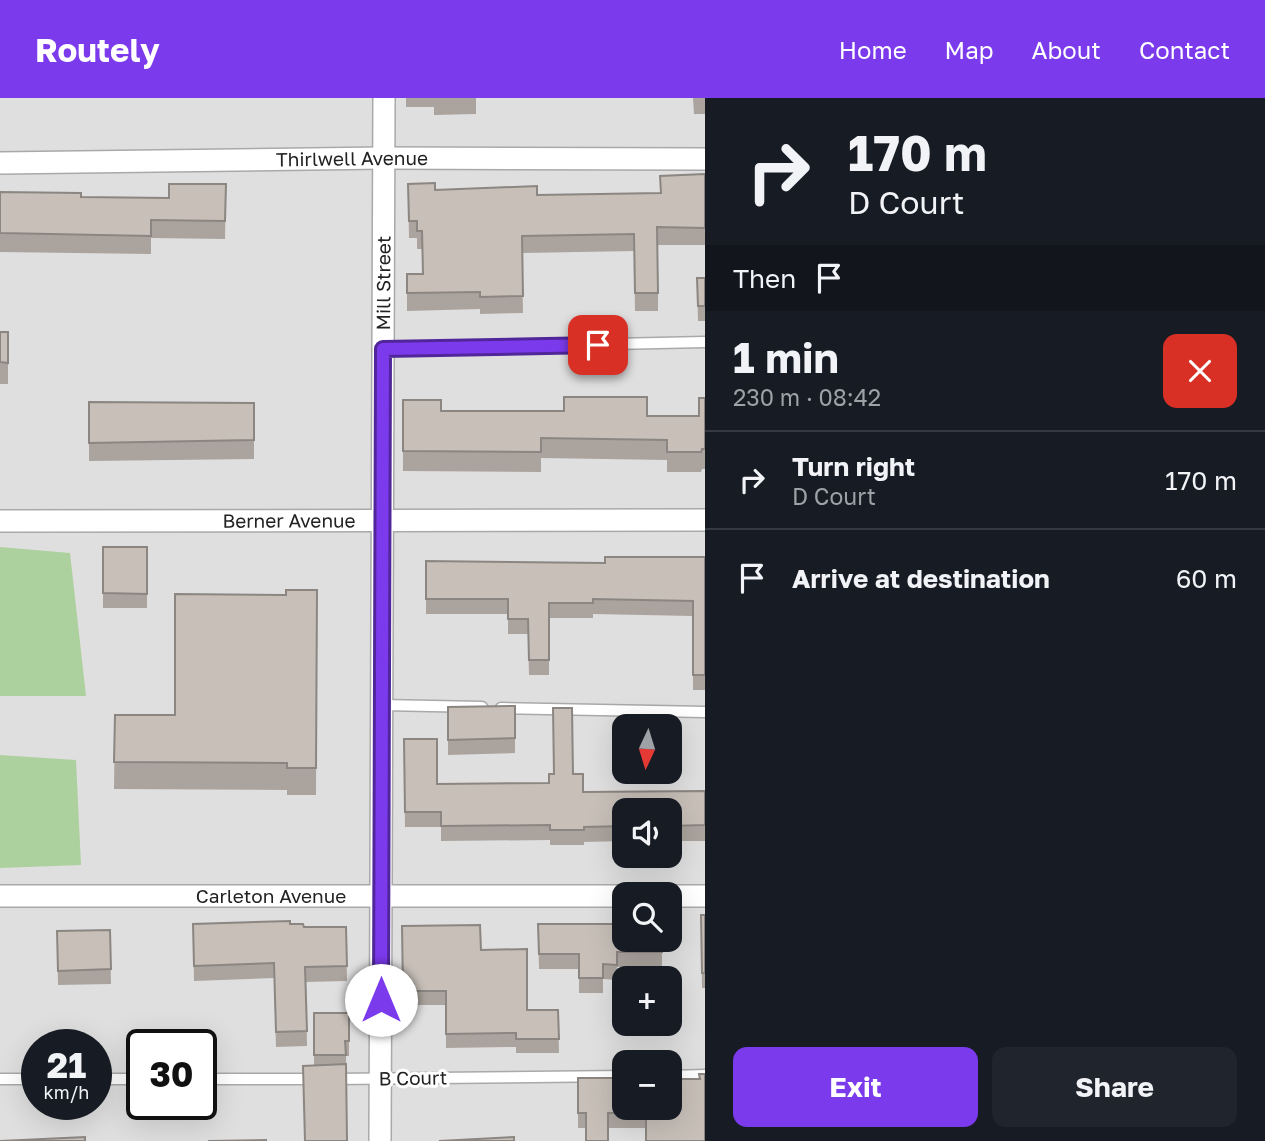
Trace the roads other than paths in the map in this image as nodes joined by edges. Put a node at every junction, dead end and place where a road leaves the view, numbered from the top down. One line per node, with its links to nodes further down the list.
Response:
1 (384, 98): 2 (street, Mill Street)
2 (384, 158): 3 (street, Thirlwell Avenue); 4 (street, Thirlwell Avenue); 6 (street, Mill Street)
3 (705, 159)
4 (0, 163)
5 (705, 342): 6 (lane)
6 (383, 349): 9 (street, Mill Street)
7 (705, 520): 9 (street, Berner Avenue)
8 (0, 521): 9 (street, Berner Avenue)
9 (382, 521): 10 (street, Mill Street)
10 (382, 705): 11 (lane); 13 (street, Mill Street)
11 (705, 712)
12 (0, 896): 13 (street, Carleton Avenue)
13 (381, 896): 14 (street, Carleton Avenue); 23 (street, Mill Street)
14 (612, 896)
15 (682, 896): 16 (street)
16 (705, 896)
17 (705, 1075): 19 (lane)
18 (612, 1076): 23 (lane, B Court)
19 (682, 1076)
20 (0, 1079): 21 (lane)
21 (21, 1079)
22 (217, 1079): 23 (lane, B Court)
23 (380, 1079): 24 (street, Mill Street)
24 (380, 1141)

